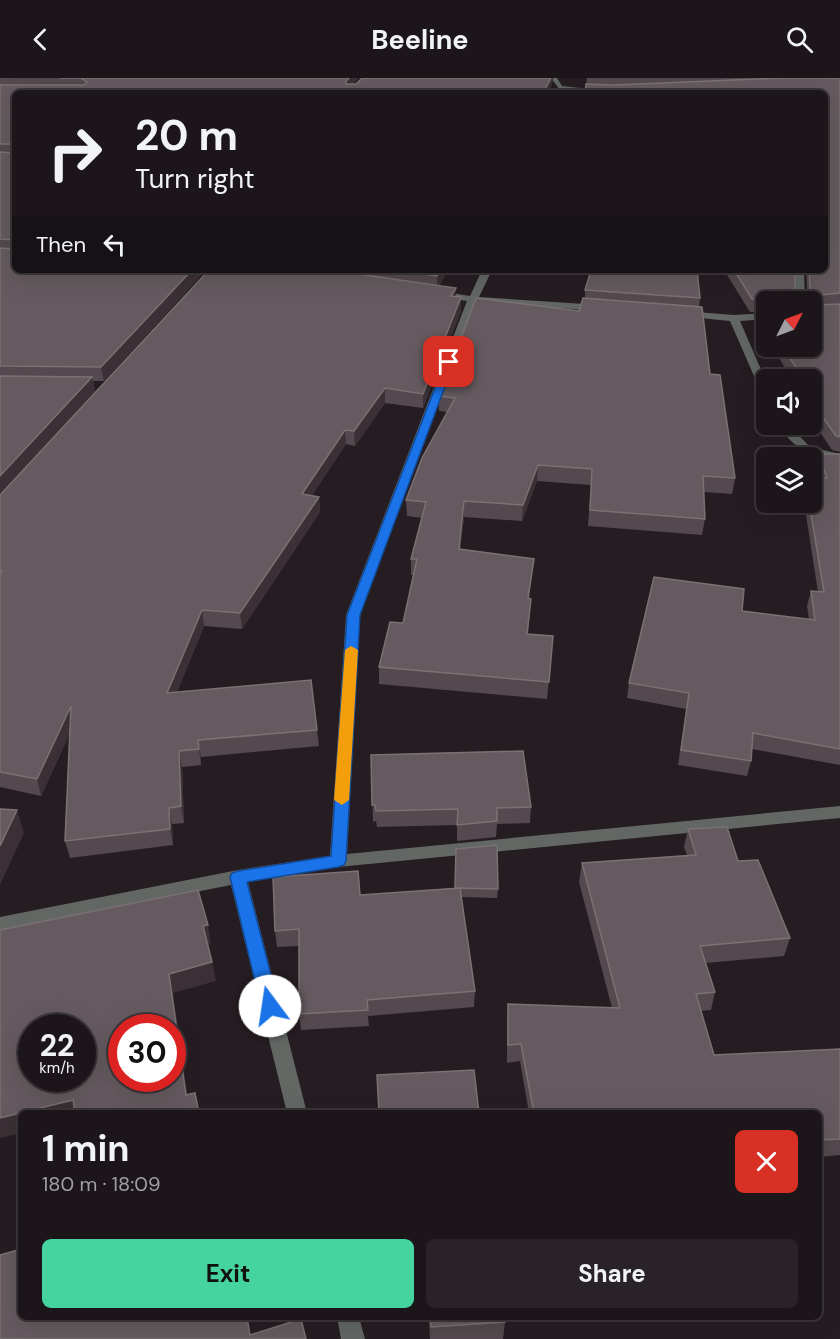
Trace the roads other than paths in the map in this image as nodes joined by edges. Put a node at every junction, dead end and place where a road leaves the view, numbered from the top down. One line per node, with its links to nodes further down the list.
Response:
1 (554, 78): 2 (street)
2 (574, 90)
3 (486, 273): 7 (street)
4 (799, 273): 5 (street)
5 (800, 291)
6 (429, 292): 7 (street)
7 (473, 299): 8 (street); 16 (street)
8 (616, 309)
9 (675, 314): 11 (street)
10 (756, 317): 11 (street)
11 (734, 318): 12 (street)
12 (756, 369)
13 (790, 435): 14 (street)
14 (840, 458)
15 (840, 812): 16 (street)
16 (338, 861): 17 (street)
17 (238, 877): 18 (street); 19 (street)
18 (0, 924)
19 (296, 1110)
20 (349, 1320): 21 (street)
21 (353, 1339)

